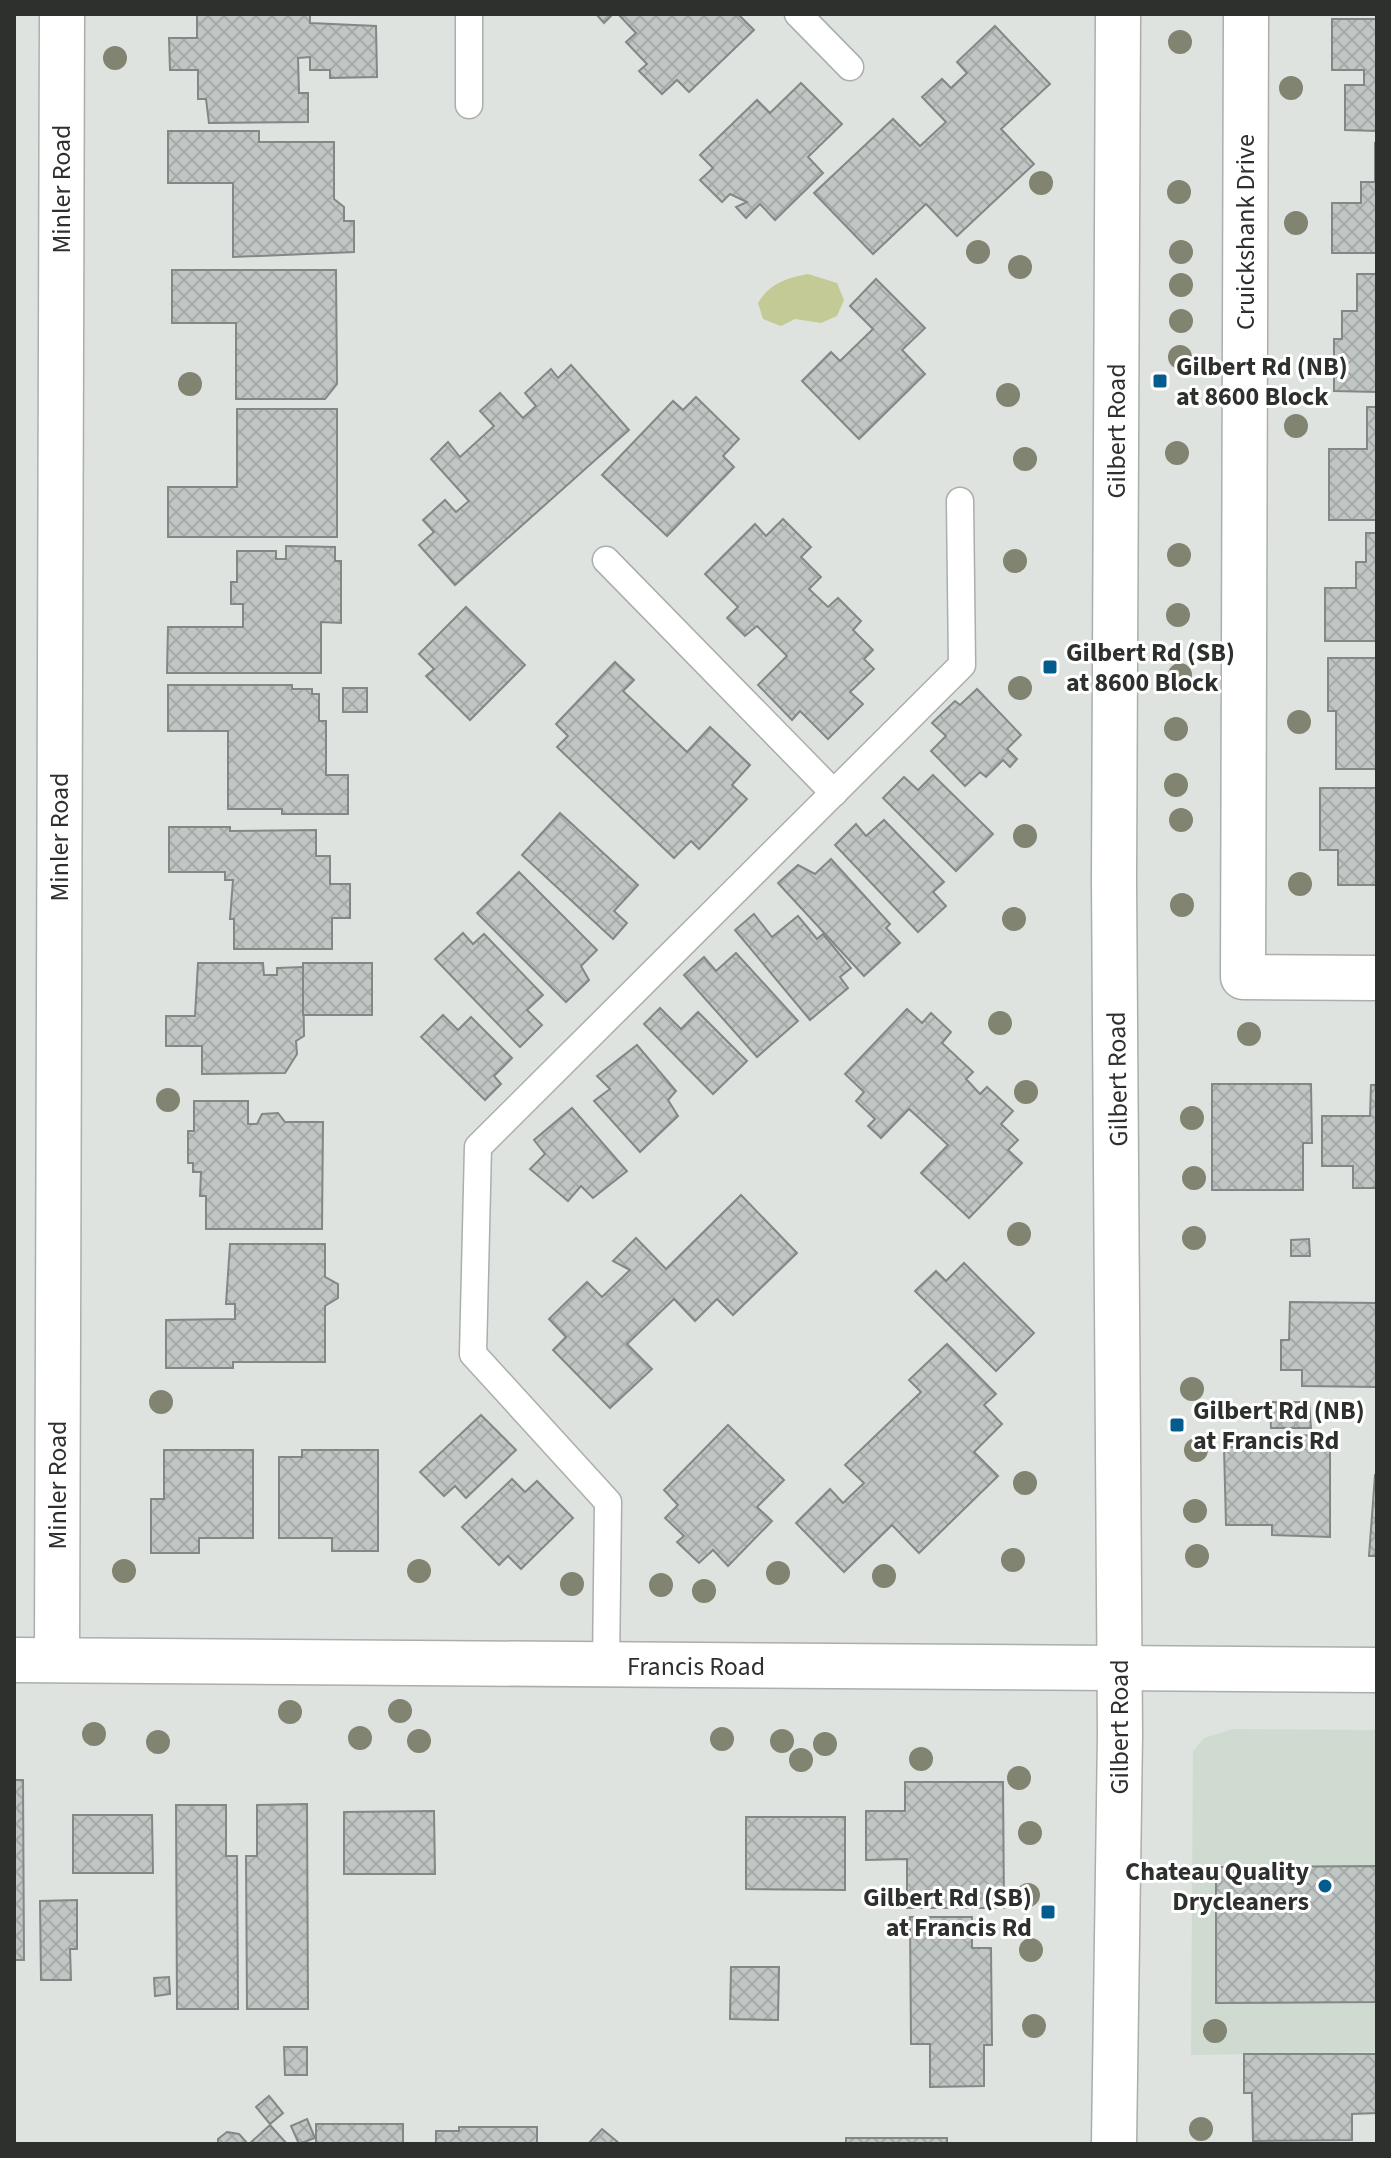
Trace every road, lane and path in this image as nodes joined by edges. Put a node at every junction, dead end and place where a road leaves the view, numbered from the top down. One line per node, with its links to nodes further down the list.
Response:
1 (62, 14): 13 (street, Minler Road)
2 (469, 14): 7 (lane)
3 (798, 14): 6 (lane)
4 (1118, 14): 15 (street, Gilbert Road)
5 (1246, 14): 11 (street, Cruickshank Drive)
6 (850, 67)
7 (469, 105)
8 (960, 501): 10 (lane)
9 (606, 560): 10 (lane)
10 (834, 793): 14 (lane)
11 (1377, 978)
12 (14, 1660): 13 (street, Francis Road)
13 (57, 1660): 14 (street, Francis Road)
14 (606, 1665): 15 (street, Francis Road)
15 (1120, 1669): 16 (street, Francis Road); 17 (street, Gilbert Road)
16 (1377, 1670)
17 (1114, 2144)

